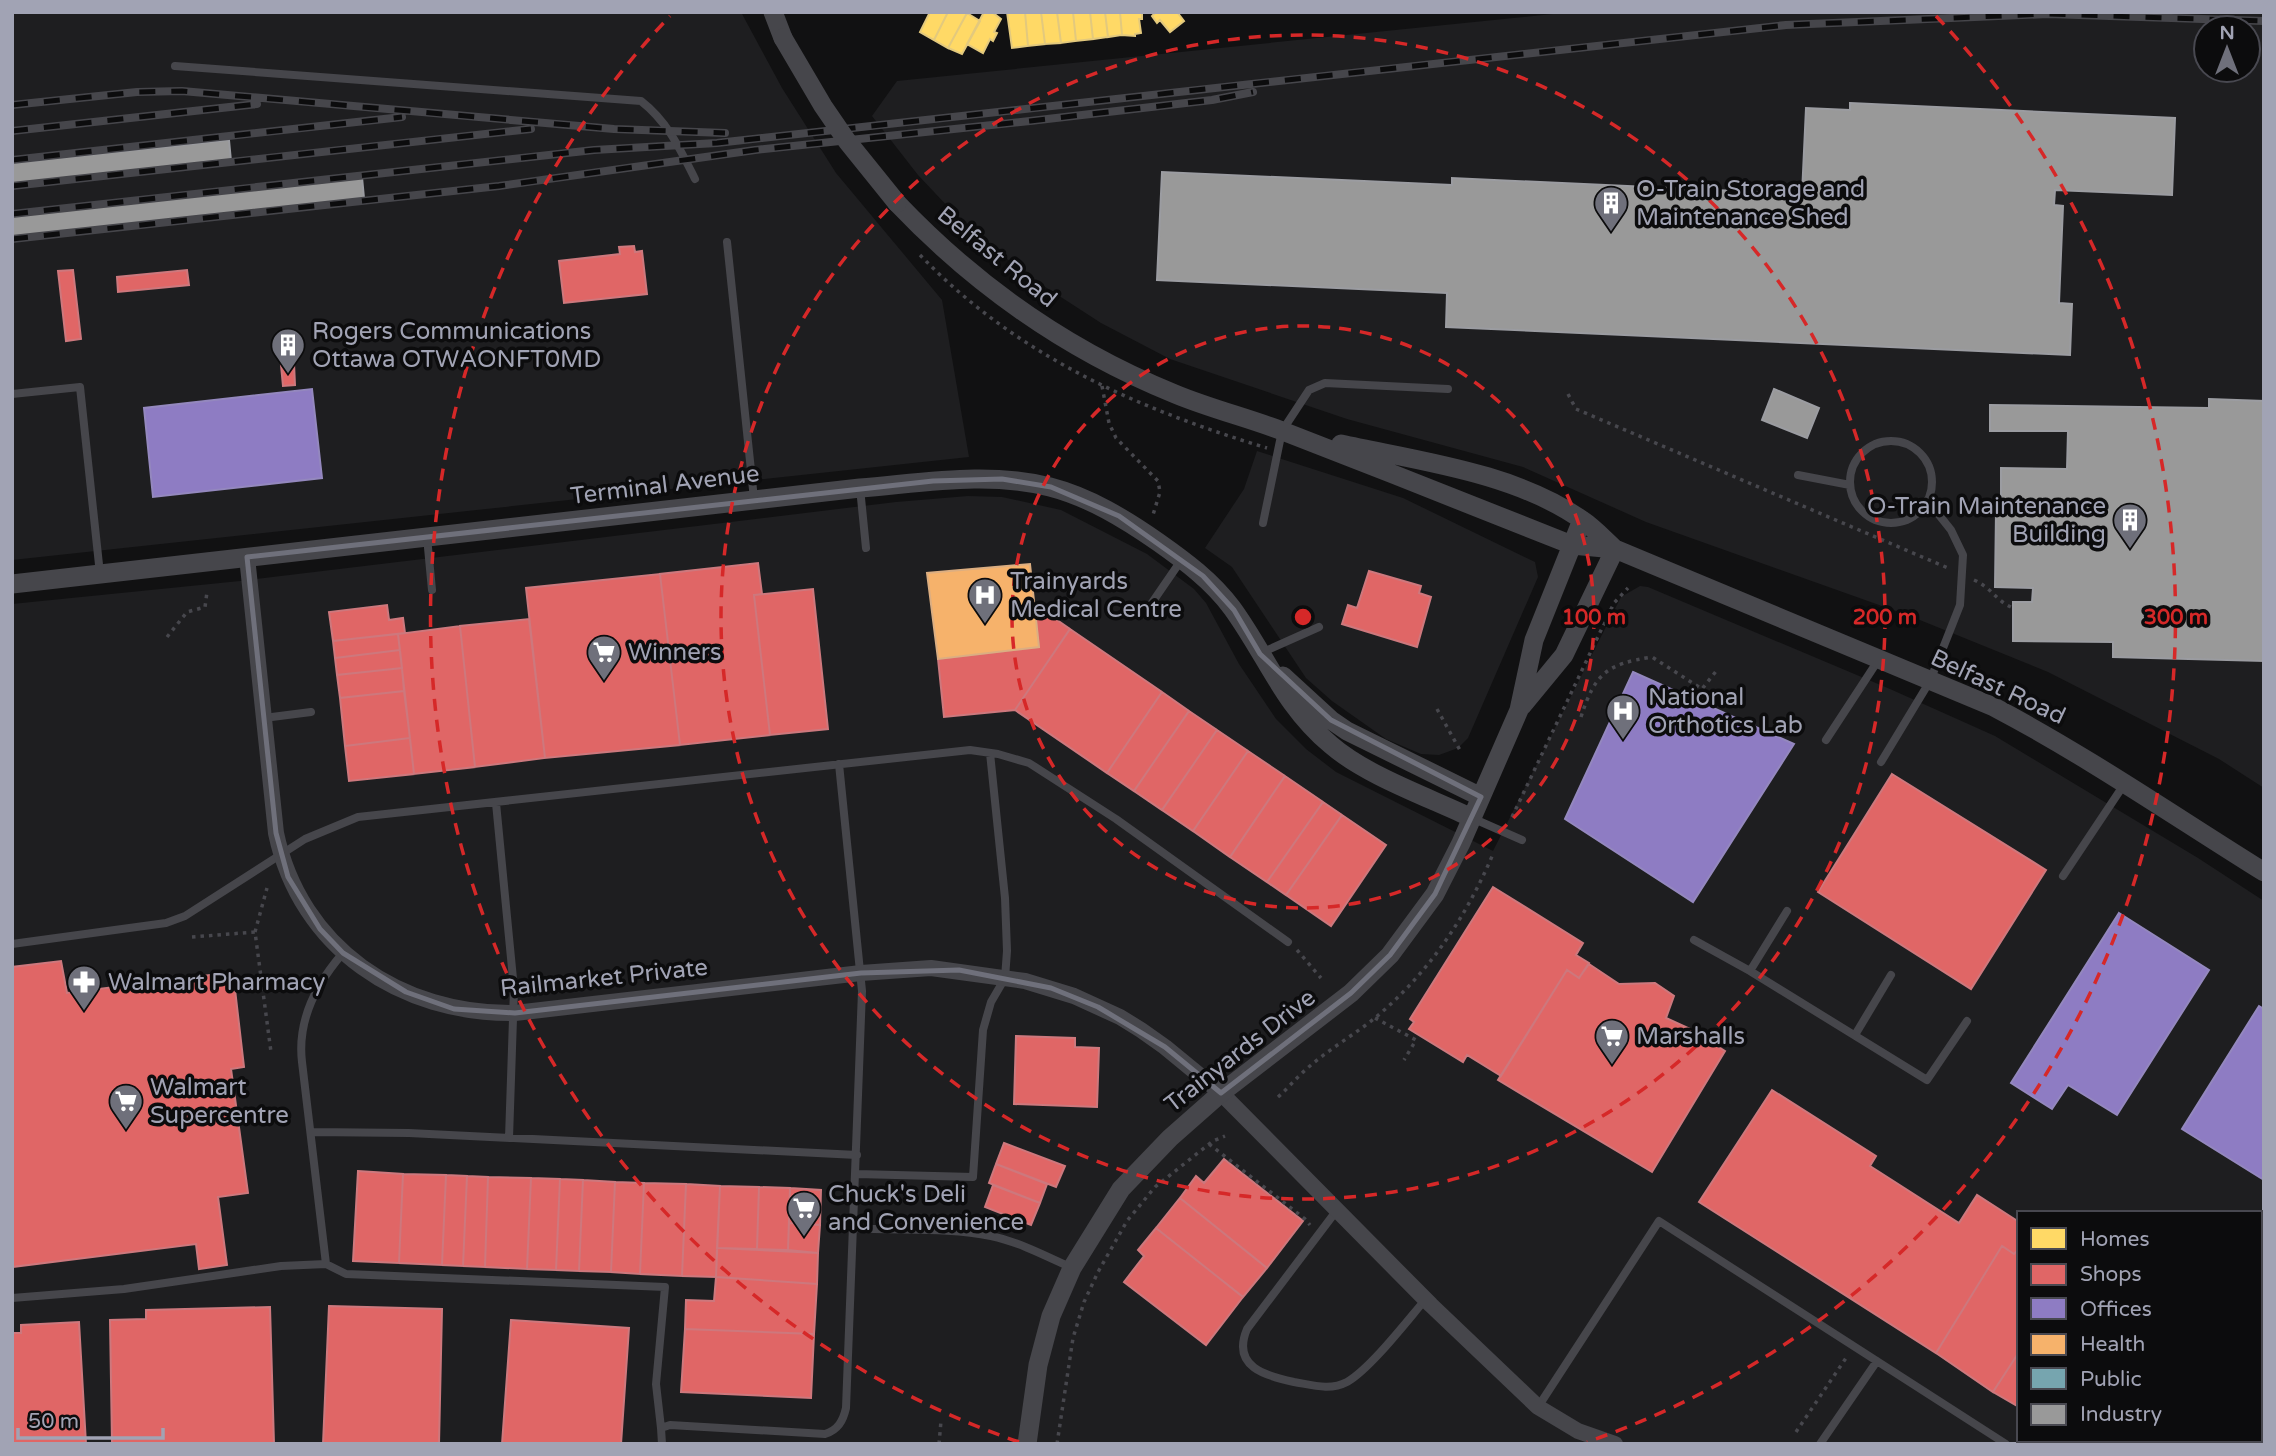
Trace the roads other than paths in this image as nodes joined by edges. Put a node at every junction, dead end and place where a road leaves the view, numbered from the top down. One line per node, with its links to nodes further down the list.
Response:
1 (773, 12): 7 (street, Belfast Road, bridge)
2 (175, 66): 3 (lane)
3 (695, 179)
4 (727, 242): 11 (lane)
5 (1448, 389): 7 (lane)
6 (12, 394): 21 (lane)
7 (1282, 430): 13 (street, Belfast Road); 14 (lane); 16 (street, Belfast Road)
8 (1798, 475): 9 (lane)
9 (1850, 485): 12 (lane); 12 (lane)
10 (860, 488): 11 (street, Terminal Avenue); 17 (lane); 20 (street, Terminal Avenue)
11 (754, 499): 15 (street, Terminal Avenue)
12 (1927, 500): 28 (lane)
13 (1582, 520): 16 (street, Trainyards Drive); 18 (street, Belfast Road)
14 (1263, 523)
15 (427, 537): 19 (street, Terminal Avenue); 23 (lane)
16 (1572, 545): 18 (street, Belfast Road); 29 (street, Trainyards Drive)
17 (866, 548)
18 (1615, 548): 27 (street, Belfast Road); 29 (street, Trainyards Drive)
19 (247, 557): 21 (street, Terminal Avenue); 31 (street, Railmarket Private)
20 (1182, 559): 24 (lane); 26 (street, Terminal Avenue)
21 (100, 575): 22 (street, Terminal Avenue)
22 (12, 584)
23 (432, 590)
24 (1147, 610)
25 (1320, 627): 26 (lane)
26 (1260, 654): 37 (street, Terminal Avenue); 39 (street, Terminal Avenue)
27 (1879, 659): 28 (street, Belfast Road); 32 (lane)
28 (1930, 681): 34 (lane); 36 (street, Belfast Road)
29 (1519, 710): 37 (street, Trainyards Drive)
30 (311, 712): 31 (lane)
31 (264, 718): 41 (street, Railmarket Private)
32 (1826, 740)
33 (990, 752): 35 (lane); 46 (lane); 52 (lane)
34 (1881, 762)
35 (839, 764): 38 (lane); 50 (lane)
36 (2125, 783): 42 (street, Belfast Road); 43 (lane)
37 (1481, 797): 39 (street, Trainyards Drive)
38 (496, 803): 41 (lane); 53 (lane)
39 (1472, 818): 40 (lane); 56 (street, Trainyards Drive)
40 (1522, 840)
41 (280, 854): 47 (lane); 48 (street, Railmarket Private)
42 (2264, 872)
43 (2063, 876)
44 (1787, 911): 49 (lane)
45 (1694, 940): 49 (lane)
46 (1287, 942)
47 (12, 944)
48 (343, 953): 53 (street, Railmarket Private); 57 (lane)
49 (1750, 971): 55 (lane)
50 (861, 973): 52 (street, Railmarket Private); 53 (street, Railmarket Private); 59 (lane)
51 (1891, 975): 55 (lane)
52 (1005, 978): 56 (street, Railmarket Private); 60 (lane)
53 (515, 1013): 58 (lane)
54 (1967, 1021): 55 (lane)
55 (1855, 1035)
56 (1221, 1093): 61 (street, Railmarket Private); 64 (street, Trainyards Drive)
57 (311, 1132): 58 (lane); 63 (lane)
58 (509, 1138): 59 (lane)
59 (857, 1155): 60 (lane)
60 (857, 1174): 62 (lane)
61 (1337, 1210): 66 (street, Railmarket Private); 66 (lane)
62 (854, 1228): 64 (lane); 69 (lane)
63 (326, 1264): 65 (lane); 69 (lane)
64 (1072, 1268): 72 (street, Trainyards Drive)
65 (12, 1298)
66 (1426, 1299): 68 (street, Railmarket Private)
67 (1877, 1361): 68 (lane); 73 (lane); 74 (lane)
68 (1538, 1407): 70 (street, Railmarket Private)
69 (661, 1428): 71 (lane)
70 (1609, 1443)
71 (662, 1444)
72 (1027, 1444)
73 (1820, 1444)
74 (2006, 1444)

